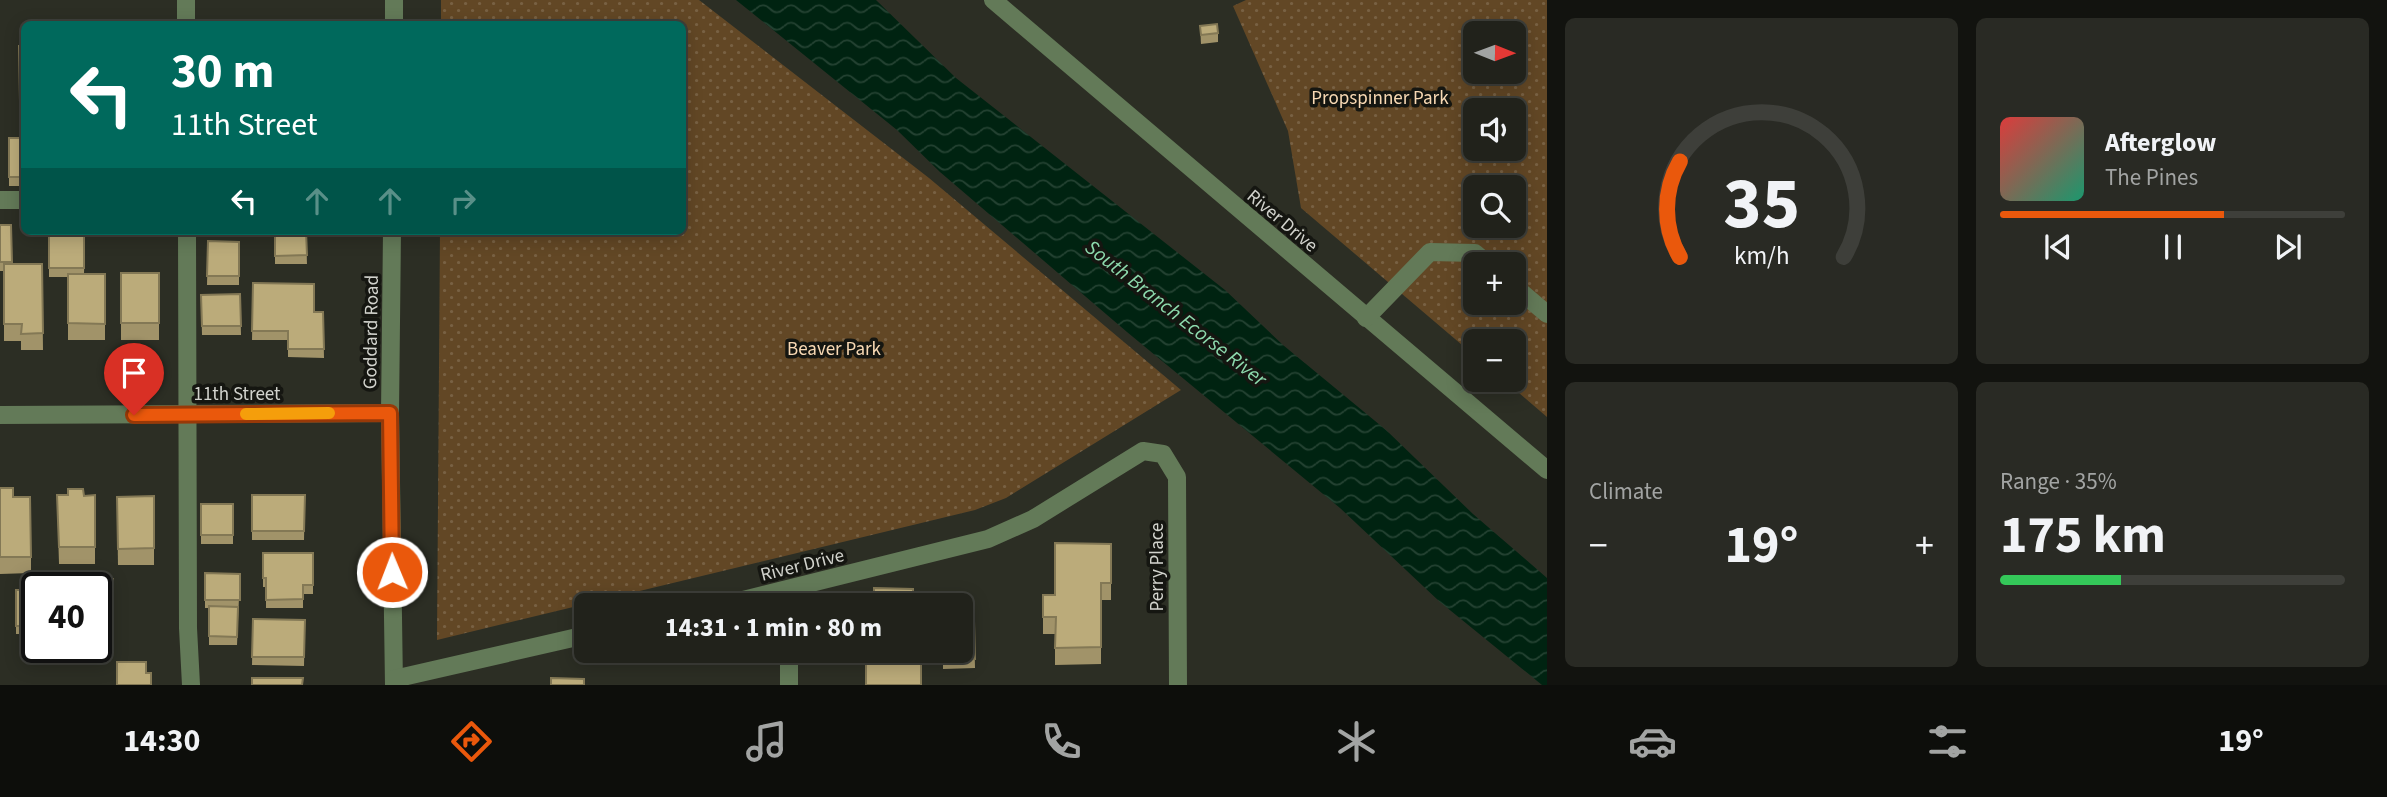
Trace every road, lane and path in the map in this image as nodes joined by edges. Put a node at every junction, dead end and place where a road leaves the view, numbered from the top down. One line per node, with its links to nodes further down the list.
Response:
1 (186, 0): 4 (street)
2 (394, 0): 5 (street)
3 (993, 0): 13 (street, River Drive)
4 (186, 21)
5 (394, 21)
6 (0, 200): 7 (street)
7 (21, 200)
8 (187, 235): 15 (street)
9 (392, 235): 14 (street, Goddard Road)
10 (1463, 253): 13 (street)
11 (1526, 296): 12 (street)
12 (1547, 314)
13 (1366, 318): 18 (street, River Drive)
14 (390, 413): 15 (street, 11th Street); 22 (street, Goddard Road)
15 (187, 414): 16 (street, 11th Street); 23 (street)
16 (0, 415)
17 (1163, 454): 19 (street, River Drive); 25 (street, Perry Place)
18 (1547, 470)
19 (803, 593)
20 (574, 638): 22 (street)
21 (789, 663): 24 (street)
22 (394, 682)
23 (191, 685)
24 (789, 685)
25 (1178, 685)

